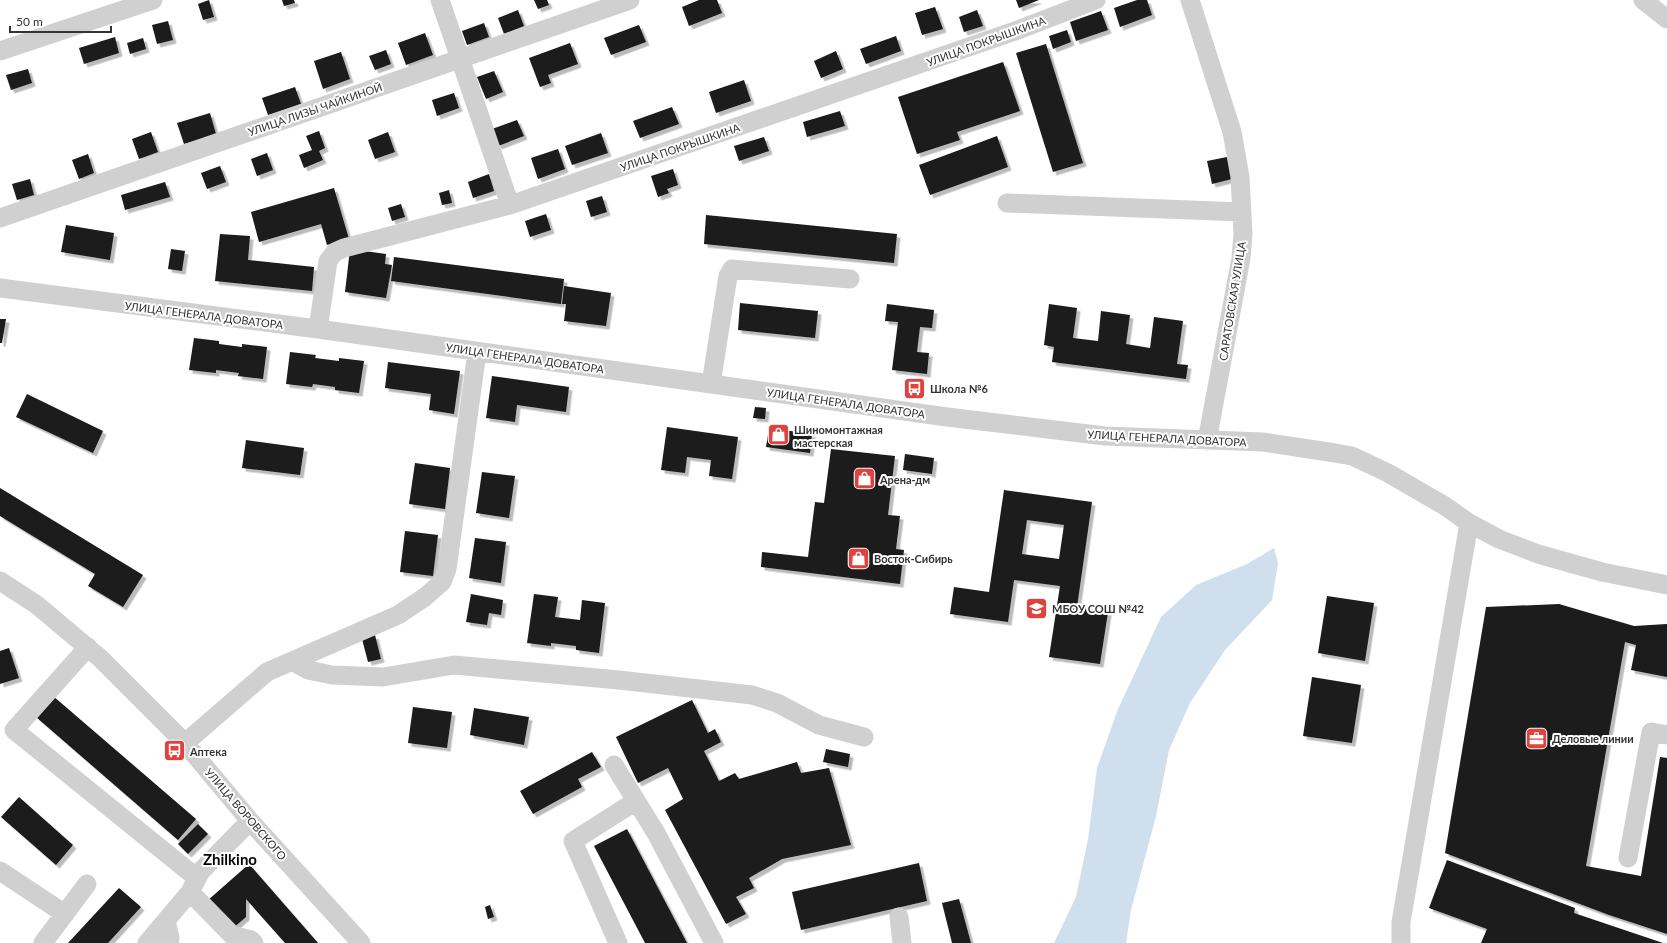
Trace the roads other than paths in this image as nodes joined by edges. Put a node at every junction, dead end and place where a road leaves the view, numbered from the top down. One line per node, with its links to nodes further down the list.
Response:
1 (153, 0): 8 (street)
2 (440, 0): 9 (street)
3 (630, 0): 9 (street, УЛИЦА ЛИЗЫ ЧАЙКИНОЙ)
4 (1096, 0): 11 (street, УЛИЦА ПОКРЫШКИНА)
5 (1190, 0): 12 (street, САРАТОВСКАЯ УЛИЦА)
6 (1643, 0): 7 (street)
7 (1667, 19)
8 (0, 51)
9 (460, 59): 11 (street); 13 (street, УЛИЦА ЛИЗЫ ЧАЙКИНОЙ)
10 (1007, 203): 12 (street)
11 (510, 205): 16 (street, УЛИЦА ПОКРЫШКИНА)
12 (1242, 212): 19 (street, САРАТОВСКАЯ УЛИЦА)
13 (0, 218)
14 (850, 279): 18 (street)
15 (0, 288): 16 (street, УЛИЦА ГЕНЕРАЛА ДОВАТОРА)
16 (318, 329): 17 (street, УЛИЦА ГЕНЕРАЛА ДОВАТОРА)
17 (477, 352): 18 (street, УЛИЦА ГЕНЕРАЛА ДОВАТОРА); 24 (street)
18 (711, 384): 19 (street, УЛИЦА ГЕНЕРАЛА ДОВАТОРА)
19 (1207, 441): 20 (street, УЛИЦА ГЕНЕРАЛА ДОВАТОРА)
20 (1469, 523): 22 (street, УЛИЦА ГЕНЕРАЛА ДОВАТОРА); 46 (street)
21 (0, 581): 23 (street, УЛИЦА ВОРОВСКОГО)
22 (1667, 585)
23 (88, 647): 27 (street, УЛИЦА ВОРОВСКОГО); 34 (street)
24 (292, 661): 26 (street); 27 (street)
25 (1667, 735): 31 (street)
26 (864, 737)
27 (185, 743): 30 (street, УЛИЦА ВОРОВСКОГО)
28 (614, 765): 29 (street)
29 (636, 801): 43 (street); 44 (street)
30 (250, 821): 34 (street); 42 (street, УЛИЦА ВОРОВСКОГО)
31 (1628, 858)
32 (0, 871): 35 (street)
33 (87, 884): 35 (street)
34 (194, 885): 37 (street); 41 (street)
35 (65, 914): 38 (street)
36 (899, 917): 45 (street)
37 (166, 921): 39 (street); 40 (street)
38 (43, 943)
39 (147, 943)
40 (169, 943)
41 (254, 943)
42 (361, 943)
43 (618, 943)
44 (714, 943)
45 (902, 943)
46 (1401, 943)

